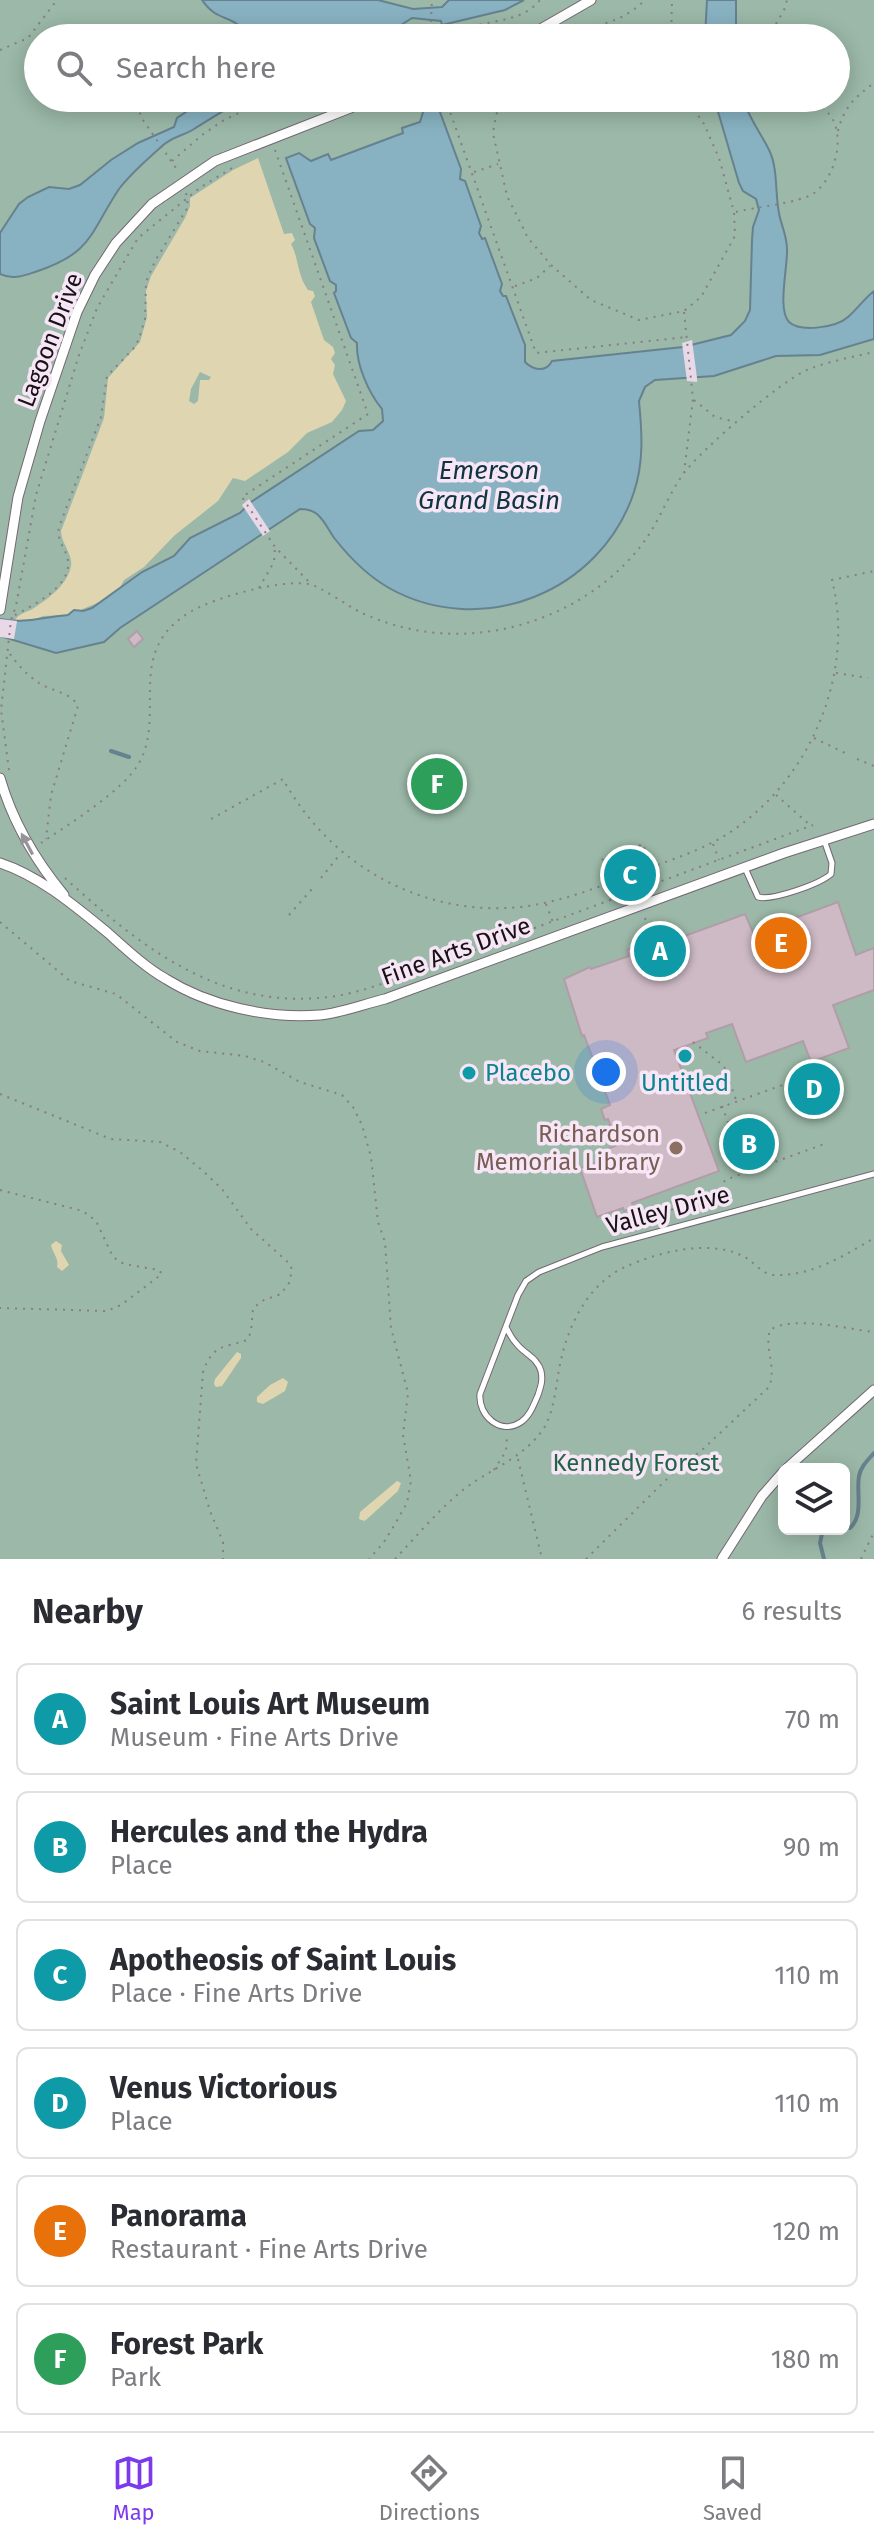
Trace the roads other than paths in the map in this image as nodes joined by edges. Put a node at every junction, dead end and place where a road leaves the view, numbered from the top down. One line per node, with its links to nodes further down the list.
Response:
1 (591, 0): 2 (street)
2 (549, 24)
3 (340, 112): 4 (street, Lagoon Drive)
4 (0, 610)
5 (0, 778): 10 (street, Fine Arts Drive, one-way to 5)
6 (873, 828): 7 (street, Fine Arts Drive)
7 (823, 840): 9 (street, Fine Arts Drive); 9 (lane)
8 (0, 863): 10 (street, Fine Arts Drive)
9 (745, 867): 10 (street, Fine Arts Drive)
10 (69, 901)
11 (874, 1174): 12 (lane, Valley Drive)
12 (506, 1327): 12 (lane, Valley Drive)
13 (874, 1390): 14 (street)
14 (793, 1463)
15 (778, 1478): 16 (street)
16 (722, 1559)

